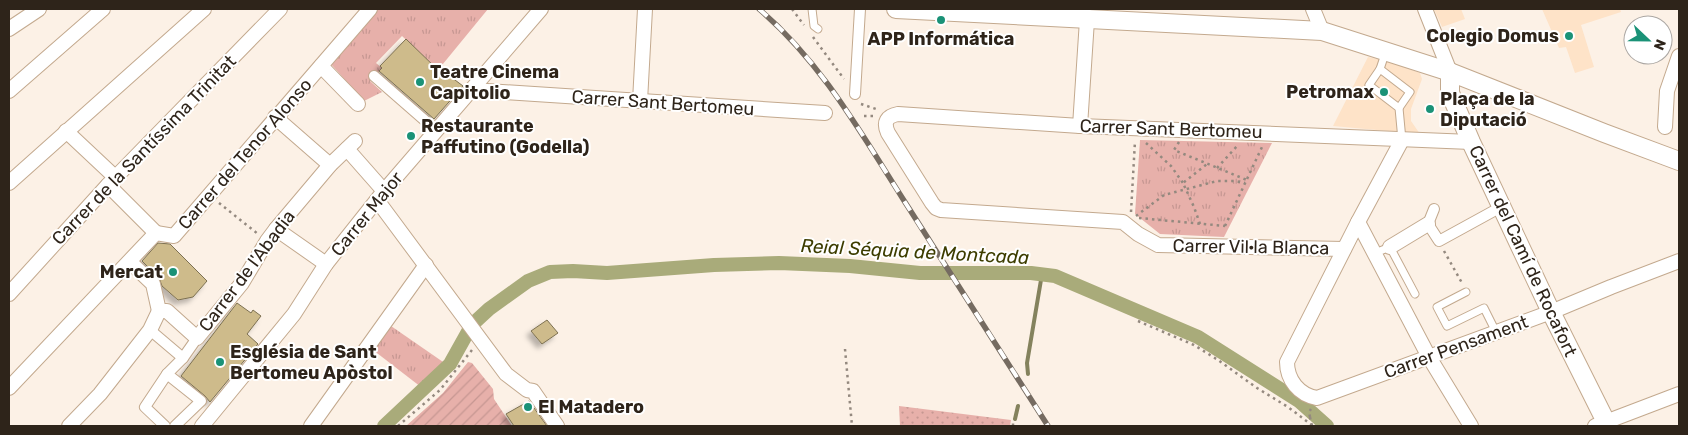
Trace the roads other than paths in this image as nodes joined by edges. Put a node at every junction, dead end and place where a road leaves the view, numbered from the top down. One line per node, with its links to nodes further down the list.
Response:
1 (39, 9): 14 (street)
2 (103, 9): 24 (street)
3 (204, 9): 34 (street)
4 (280, 9): 40 (street, Carrer de la Santíssima Trinitat)
5 (370, 9): 19 (street, Carrer del Tenor Alonso)
6 (541, 9): 23 (street, Carrer Major)
7 (645, 9): 26 (street)
8 (812, 9): 15 (lane)
9 (860, 9): 25 (street)
10 (896, 9): 13 (street)
11 (1313, 9): 16 (street)
12 (1425, 9): 21 (street)
13 (1084, 14): 16 (street); 31 (street)
14 (9, 29)
15 (818, 29)
16 (1322, 31): 17 (street)
17 (1386, 51): 20 (lane); 21 (street)
18 (1679, 56): 32 (street)
19 (321, 66): 27 (street); 30 (street, Carrer del Tenor Alonso)
20 (1380, 69): 28 (lane); 28 (lane)
21 (1450, 72): 37 (street, Carrer del Camí de Rocafort); 38 (street)
22 (374, 76): 33 (street)
23 (472, 90): 26 (street, Carrer Sant Bertomeu); 33 (street, Carrer Major)
24 (9, 92)
25 (855, 94)
26 (640, 101): 29 (street, Carrer Sant Bertomeu)
27 (358, 104)
28 (1399, 108): 36 (lane)
29 (825, 113)
30 (275, 117): 39 (street); 48 (street, Carrer del Tenor Alonso)
31 (1080, 126): 35 (street, Carrer Sant Bertomeu); 36 (street, Carrer Sant Bertomeu)
32 (1665, 127)
33 (437, 131): 42 (street, Carrer Major)
34 (66, 132): 40 (street); 41 (street)
35 (888, 133): 50 (street, Carrer Vil·la Blanca)
36 (1402, 140): 37 (street, Carrer Sant Bertomeu); 45 (street)
37 (1471, 142): 43 (street, Carrer del Camí de Rocafort)
38 (1679, 161)
39 (330, 165): 42 (street, Carrer de l'Abadia); 47 (street, Carrer de l'Abadia)
40 (111, 181): 48 (street); 57 (street, Carrer de la Santíssima Trinitat)
41 (9, 182)
42 (381, 196): 54 (street, Carrer Major); 55 (street)
43 (1501, 207): 46 (street); 60 (street, Carrer del Camí de Rocafort)
44 (1434, 209): 46 (street)
45 (1358, 222): 50 (street); 51 (street)
46 (1428, 224): 49 (street)
47 (276, 229): 54 (street); 63 (street, Carrer de l'Abadia)
48 (156, 233): 53 (street, Carrer del Tenor Alonso)
49 (1390, 247): 51 (lane); 58 (lane)
50 (1344, 249): 64 (street, Carrer Pensament)
51 (1375, 253): 64 (street)
52 (1679, 261): 60 (street, Carrer Pensament)
53 (130, 262): 59 (street); 67 (street, Carrer del Tenor Alonso)
54 (326, 264): 69 (street, Carrer Major)
55 (426, 265): 74 (street); 75 (street)
56 (1466, 292): 62 (lane)
57 (9, 294)
58 (1415, 294)
59 (159, 310): 61 (street); 63 (street)
60 (1551, 312): 62 (street, Carrer Pensament); 70 (street, Carrer del Camí de Rocafort)
61 (150, 330): 65 (street); 71 (street)
62 (1496, 332): 64 (street, Carrer Pensament)
63 (197, 338): 65 (street, Carrer de l'Abadia)
64 (1429, 357): 76 (street)
65 (183, 358): 66 (street, Carrer de l'Abadia)
66 (167, 374): 72 (street, Carrer de l'Abadia); 73 (street)
67 (10, 383)
68 (1679, 394): 70 (street)
69 (210, 424)
70 (1603, 425)
71 (69, 426)
72 (165, 426)
73 (175, 426)
74 (311, 426)
75 (557, 426)
76 (1471, 426)

